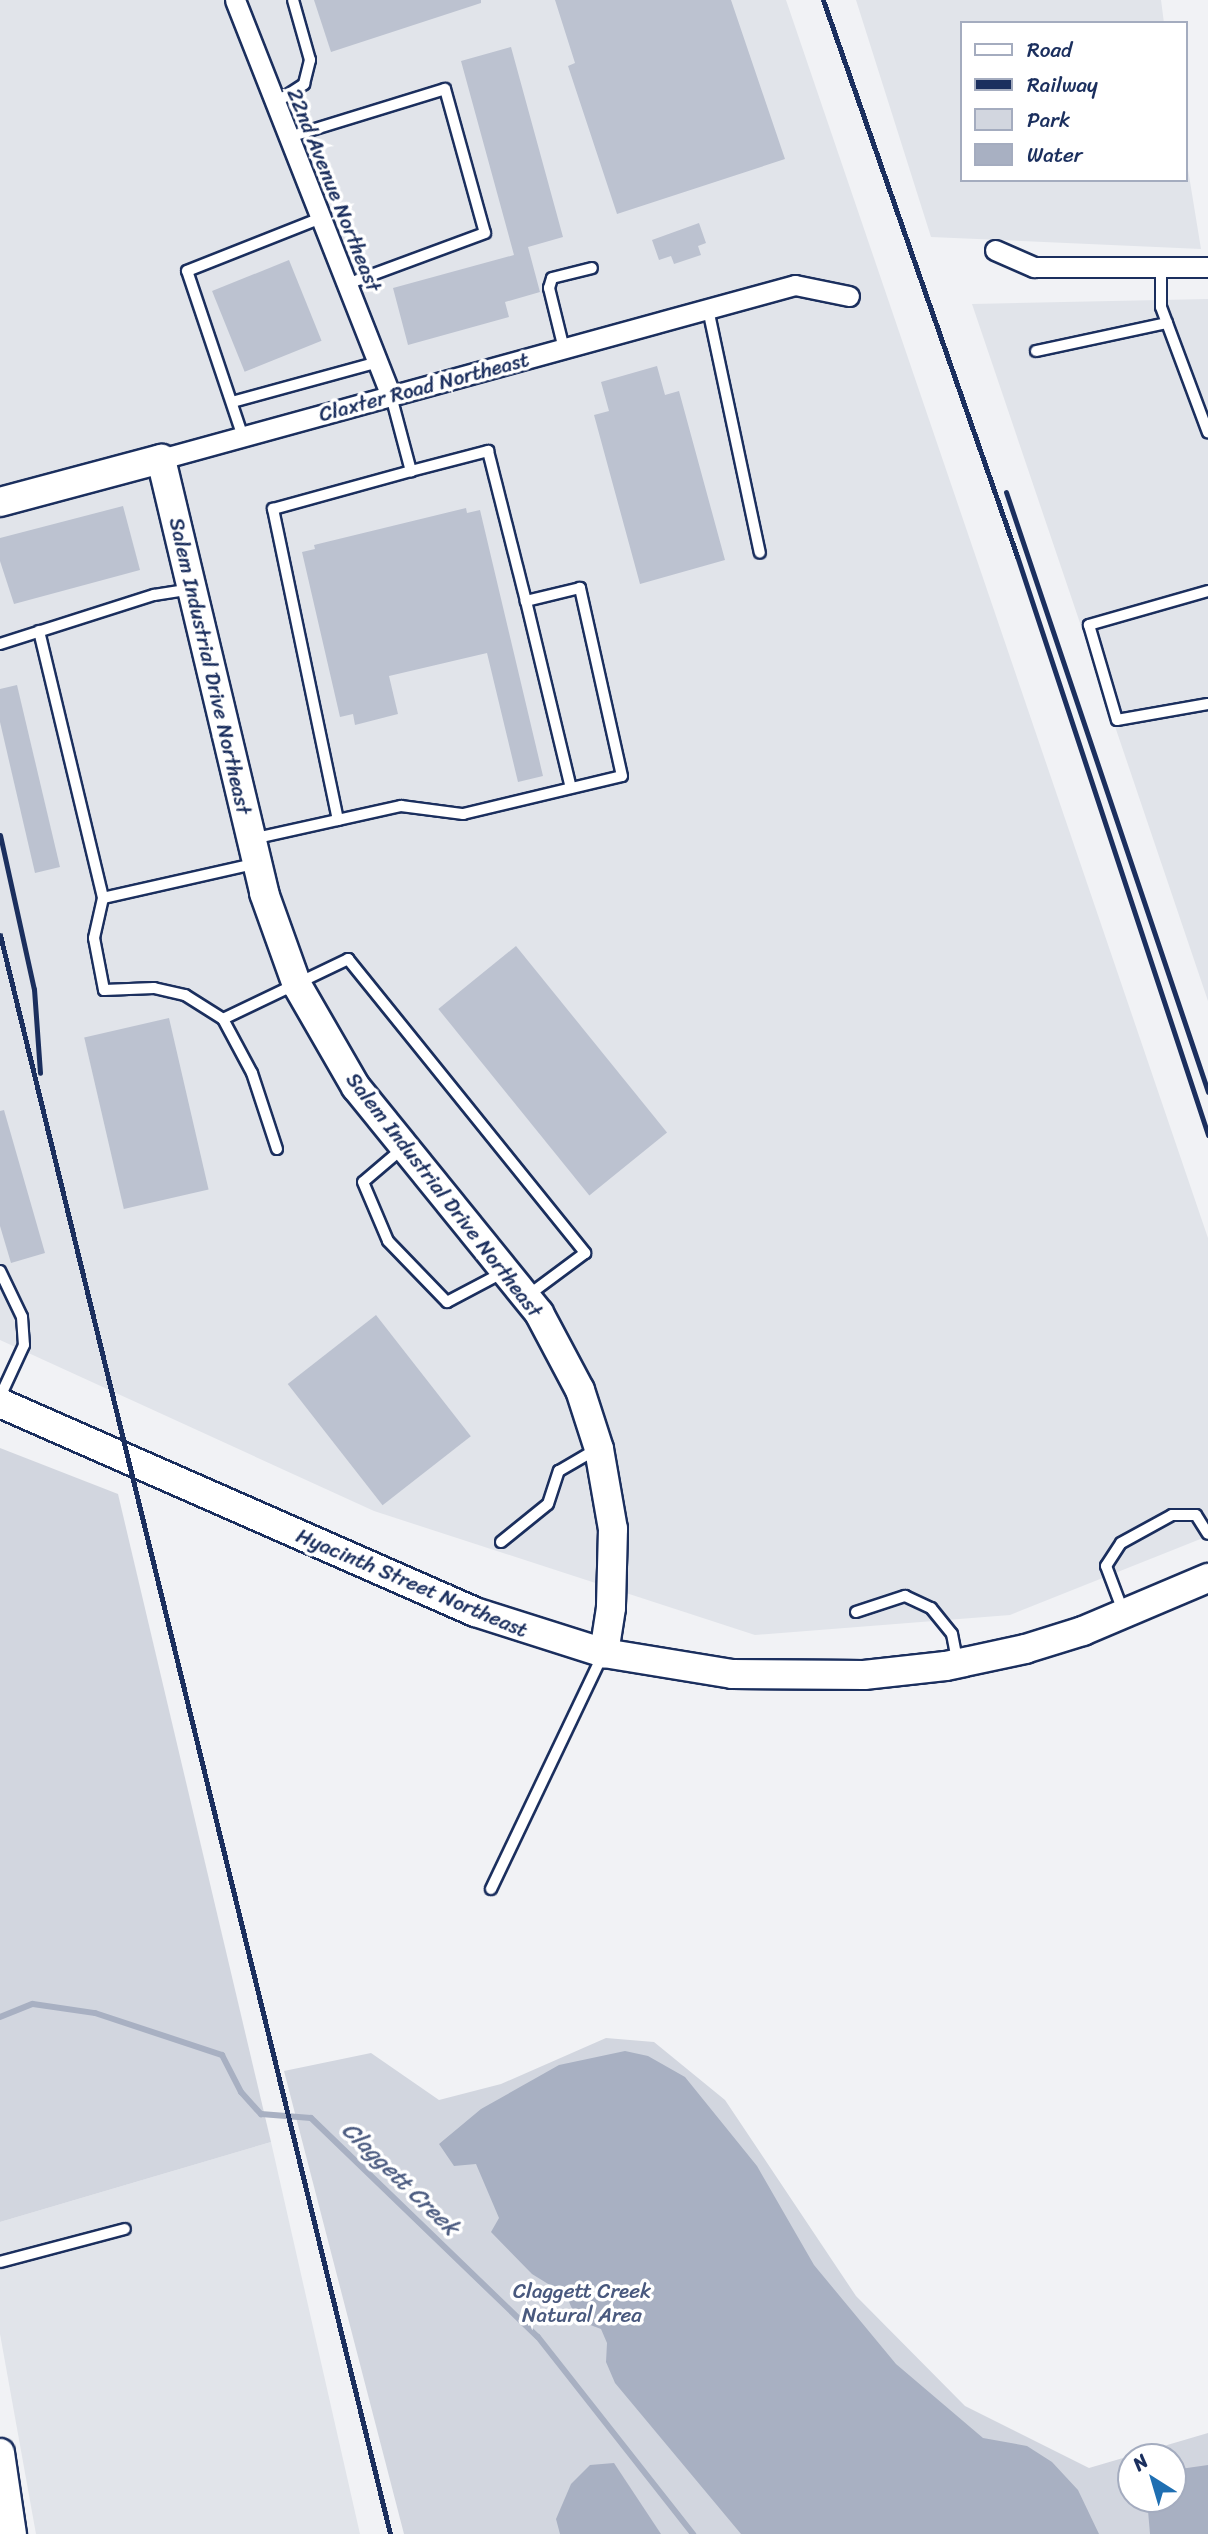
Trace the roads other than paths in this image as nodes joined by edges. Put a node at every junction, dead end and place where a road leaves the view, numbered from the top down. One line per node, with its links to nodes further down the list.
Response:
1 (235, 0): 3 (street, 22nd Avenue Northeast)
2 (293, 0): 3 (lane)
3 (275, 103): 4 (street, 22nd Avenue Northeast)
4 (289, 137): 5 (street, 22nd Avenue Northeast); 10 (lane)
5 (321, 218): 10 (street, 22nd Avenue Northeast); 18 (lane)
6 (995, 250): 7 (street)
7 (1161, 267): 8 (street); 13 (lane)
8 (1208, 267)
9 (592, 268): 14 (lane)
10 (346, 284): 16 (street, 22nd Avenue Northeast)
11 (849, 296): 12 (street, Claxter Road Northeast)
12 (708, 309): 14 (street, Claxter Road Northeast); 24 (lane)
13 (1167, 323): 15 (lane); 19 (lane)
14 (564, 349): 17 (street, Claxter Road Northeast)
15 (1036, 351)
16 (378, 362): 17 (street, 22nd Avenue Northeast); 18 (lane)
17 (391, 396): 20 (street, Claxter Road Northeast); 22 (lane)
18 (232, 402): 20 (lane)
19 (1208, 433)
20 (243, 437): 21 (street, Claxter Road Northeast)
21 (161, 459): 23 (street, Claxter Road Northeast); 25 (street, Salem Industrial Drive Northeast)
22 (411, 471): 27 (lane); 32 (lane)
23 (0, 502)
24 (760, 553)
25 (192, 589): 28 (lane); 33 (street, Salem Industrial Drive Northeast)
26 (1208, 591): 30 (lane)
27 (526, 601): 31 (lane); 31 (lane)
28 (39, 631): 29 (lane); 34 (lane)
29 (0, 644)
30 (1208, 704)
31 (571, 788): 32 (lane)
32 (338, 820): 33 (lane)
33 (254, 851): 34 (lane); 35 (street, Salem Industrial Drive Northeast)
34 (103, 898): 36 (lane)
35 (298, 985): 36 (lane); 37 (street, Salem Industrial Drive Northeast); 41 (lane)
36 (223, 1019): 38 (lane)
37 (404, 1148): 39 (street, Salem Industrial Drive Northeast); 39 (lane)
38 (277, 1149)
39 (508, 1269): 41 (street, Salem Industrial Drive Northeast)
40 (0, 1271): 42 (lane)
41 (527, 1296): 44 (street, Salem Industrial Drive Northeast)
42 (0, 1397)
43 (0, 1403): 50 (street, Hyacinth Street Northeast)
44 (599, 1449): 46 (lane); 50 (street, Salem Industrial Drive Northeast)
45 (1208, 1534): 49 (lane)
46 (501, 1542)
47 (1208, 1578): 49 (street, Hyacinth Street Northeast)
48 (856, 1612): 51 (lane)
49 (1124, 1614): 51 (street, Hyacinth Street Northeast)
50 (604, 1653): 51 (street, Hyacinth Street Northeast); 52 (lane)
51 (958, 1664)
52 (491, 1889)
53 (125, 2229): 54 (lane)
54 (0, 2262)
55 (0, 2453): 56 (street)
56 (12, 2534)

